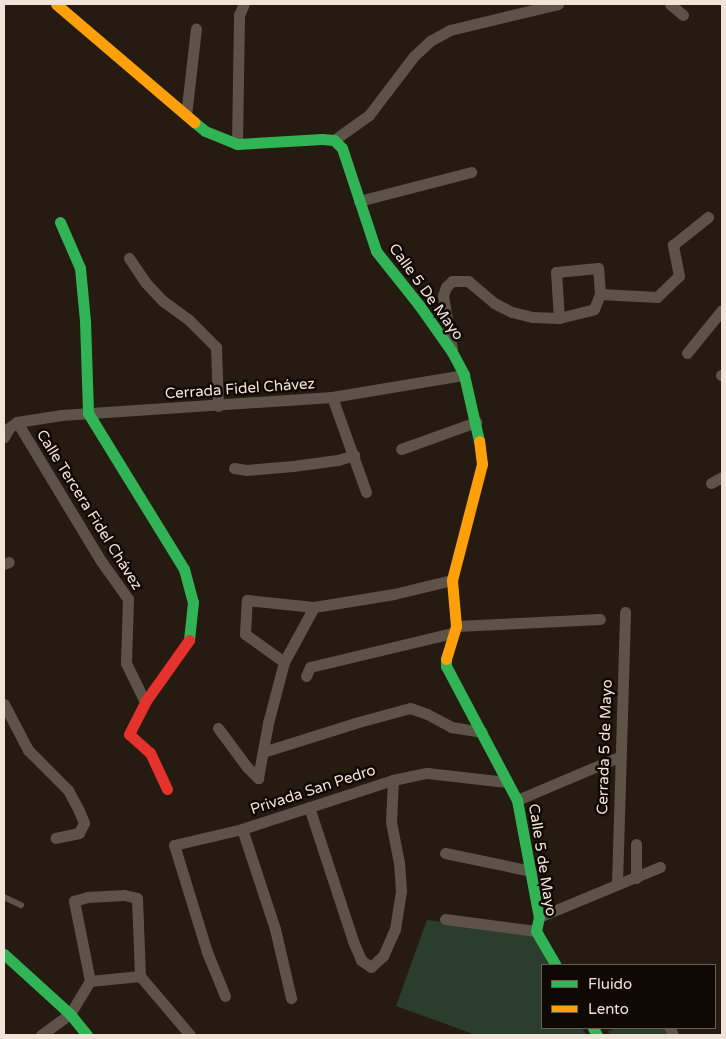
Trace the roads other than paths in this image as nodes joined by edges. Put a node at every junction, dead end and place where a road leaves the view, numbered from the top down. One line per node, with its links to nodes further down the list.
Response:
1 (56, 4): 7 (street)
2 (244, 4): 9 (street)
3 (558, 4): 8 (street)
4 (670, 4): 5 (street)
5 (683, 16)
6 (196, 29): 7 (street)
7 (186, 115): 9 (street)
8 (334, 140): 9 (street); 11 (street, Calle 5 De Mayo)
9 (237, 144)
10 (471, 172): 11 (street)
11 (359, 201): 18 (street, Calle 5 De Mayo)
12 (708, 217): 15 (street)
13 (60, 222): 23 (street)
14 (129, 258): 22 (street)
15 (600, 294): 17 (street); 17 (street)
16 (722, 310): 19 (street)
17 (559, 318): 18 (street)
18 (452, 352): 20 (street, Calle 5 De Mayo)
19 (687, 353)
20 (464, 375): 21 (street, Cerrada Fidel Chávez); 25 (street, Calle 5 De Mayo)
21 (332, 398): 22 (street, Cerrada Fidel Chávez); 28 (street)
22 (218, 406): 23 (street, Cerrada Fidel Chávez)
23 (88, 413): 24 (street, Cerrada Fidel Chávez); 40 (street)
24 (16, 422): 26 (street); 40 (street, Calle Tercera Fidel Chávez)
25 (476, 422): 27 (street); 33 (street, Calle 5 De Mayo)
26 (4, 437)
27 (401, 449)
28 (354, 455): 29 (street); 32 (street)
29 (234, 468)
30 (722, 477): 31 (street)
31 (711, 482)
32 (366, 492)
33 (452, 580): 34 (street); 37 (street, Calle 5 de Mayo)
34 (314, 607): 38 (street); 38 (street)
35 (625, 612): 45 (street, Cerrada 5 de Mayo)
36 (600, 619): 37 (street)
37 (454, 629): 39 (street); 43 (street, Calle 5 de Mayo)
38 (284, 662): 44 (street)
39 (306, 676)
40 (145, 702): 48 (street)
41 (4, 704): 52 (street)
42 (218, 728): 44 (street, Privada San Pedro)
43 (482, 732): 44 (street); 47 (street, Calle 5 de Mayo)
44 (264, 752)
45 (619, 757): 49 (street); 58 (street, Cerrada 5 de Mayo)
46 (393, 780): 47 (street, Privada San Pedro); 50 (street, Privada San Pedro); 50 (street)
47 (506, 782): 49 (street, Calle 5 de Mayo)
48 (167, 789)
49 (517, 800): 56 (street, Calle 5 de Mayo)
50 (309, 807): 51 (street, Privada San Pedro)
51 (242, 829): 68 (street, Privada San Pedro); 69 (street)
52 (56, 838)
53 (636, 844): 57 (street)
54 (445, 853): 56 (street)
55 (660, 867): 57 (street)
56 (531, 871): 61 (street, Calle 5 de Mayo)
57 (636, 878): 58 (street)
58 (617, 884): 61 (street)
59 (4, 897): 60 (lane)
60 (21, 905)
61 (539, 917): 63 (street, Calle 5 de Mayo)
62 (445, 919): 63 (street)
63 (536, 931): 65 (street, Calle 5 de Mayo)
64 (4, 954): 70 (street)
65 (555, 964)
66 (140, 976): 67 (street); 67 (street); 73 (street)
67 (90, 981): 70 (street)
68 (225, 996)
69 (290, 998)
70 (70, 1014): 71 (street); 72 (street)
71 (41, 1035)
72 (87, 1035)
73 (190, 1035)

